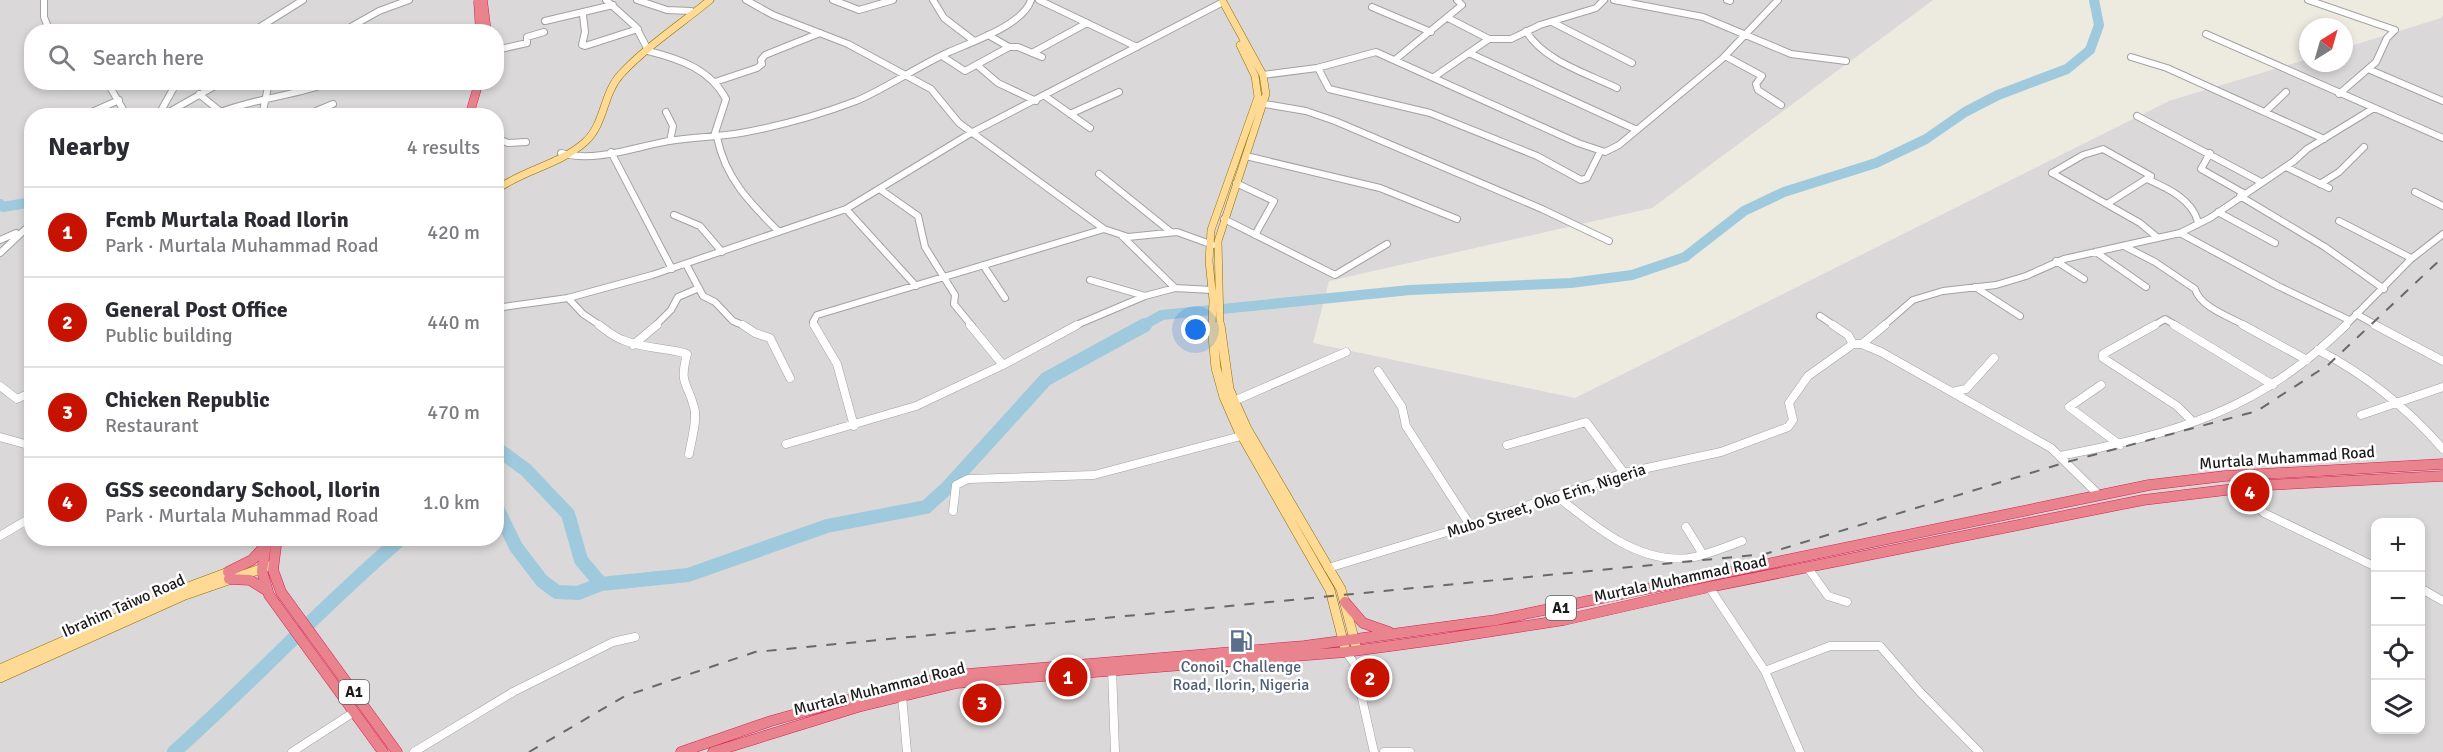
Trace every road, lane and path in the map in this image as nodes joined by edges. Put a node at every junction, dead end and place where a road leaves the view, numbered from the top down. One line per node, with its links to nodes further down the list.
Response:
1 (44, 0): 31 (street)
2 (303, 0): 32 (street)
3 (409, 0): 33 (street)
4 (477, 0): 34 (highway)
5 (483, 0): 35 (highway)
6 (607, 0): 23 (street)
7 (637, 0): 25 (street)
8 (708, 0): 25 (main road); 49 (main road)
9 (746, 0): 40 (street)
10 (833, 0): 11 (street)
11 (893, 0)
12 (933, 0): 45 (street)
13 (1031, 0): 42 (street)
14 (1039, 0): 22 (street)
15 (1056, 0): 22 (street)
16 (1457, 0): 27 (street)
17 (1604, 0): 30 (street)
18 (1614, 0): 43 (street)
19 (1778, 0): 43 (street)
20 (2308, 0): 61 (street)
21 (1219, 1): 47 (street); 63 (main road); 149 (main road)
22 (1047, 4): 29 (street)
23 (613, 5): 26 (street); 36 (street)
24 (1372, 7): 38 (street)
25 (691, 11): 49 (main road)
26 (583, 15): 28 (street); 36 (street)
27 (1448, 18): 38 (street); 44 (street)
28 (545, 21)
29 (1087, 22): 47 (street); 50 (street)
30 (1552, 22): 37 (street); 58 (street)
31 (47, 24)
32 (270, 24)
33 (356, 24)
34 (479, 24)
35 (486, 24)
36 (638, 29): 49 (street)
37 (1526, 31): 44 (street); 66 (street)
38 (1431, 32): 56 (street)
39 (544, 33): 48 (street)
40 (820, 33): 62 (street); 65 (street)
41 (2206, 34): 77 (street)
42 (988, 35): 45 (street); 46 (street)
43 (1744, 35): 53 (street); 57 (street)
44 (1489, 39): 51 (street)
45 (974, 41): 52 (street)
46 (1009, 47): 50 (street); 59 (street)
47 (1137, 47): 78 (street)
48 (504, 48)
49 (647, 49): 65 (street); 114 (main road)
50 (1032, 53): 54 (street)
51 (1469, 53): 64 (street); 102 (street)
52 (942, 56): 59 (street); 62 (street)
53 (1725, 56): 85 (street); 102 (street)
54 (1042, 57)
55 (2131, 57): 97 (street)
56 (1396, 59): 60 (street); 64 (street)
57 (1846, 61)
58 (1632, 63)
59 (978, 65): 80 (street)
60 (1318, 68): 63 (street); 112 (street)
61 (2368, 69): 77 (street); 81 (street)
62 (904, 75): 103 (street); 104 (street)
63 (1263, 75): 84 (main road)
64 (1434, 77): 112 (street)
65 (715, 82): 104 (street)
66 (1617, 88)
67 (112, 90): 79 (street)
68 (173, 90): 88 (street)
69 (207, 90): 76 (street)
70 (267, 90): 82 (street)
71 (310, 90): 82 (street)
72 (471, 90): 94 (highway)
73 (477, 90): 95 (highway)
74 (1119, 92): 99 (street)
75 (2286, 92): 97 (street)
76 (199, 94): 89 (street); 90 (street)
77 (2339, 94): 96 (street)
78 (1045, 96): 80 (street); 99 (street)
79 (119, 100): 86 (street); 87 (street)
80 (1036, 101): 103 (street)
81 (2443, 101)
82 (263, 102): 91 (street); 92 (street)
83 (333, 104): 93 (street)
84 (1265, 104): 115 (main road); 148 (street)
85 (1781, 105)
86 (101, 108)
87 (123, 108)
88 (164, 108)
89 (174, 108)
90 (215, 108)
91 (229, 108)
92 (263, 108)
93 (323, 108)
94 (465, 108)
95 (471, 108)
96 (2374, 108): 105 (street); 106 (street)
97 (2266, 111): 106 (street)
98 (666, 112): 108 (street)
99 (1070, 114): 101 (street)
100 (2138, 116): 113 (street)
101 (1090, 128)
102 (1637, 130): 112 (street)
103 (971, 133): 125 (street); 138 (street)
104 (715, 137): 108 (street); 140 (street)
105 (2443, 138)
106 (2324, 139): 116 (street)
107 (504, 141): 109 (street)
108 (670, 141): 111 (street)
109 (526, 142)
110 (2364, 147): 122 (street)
111 (611, 152): 114 (street); 161 (street)
112 (1600, 152)
113 (2210, 153): 120 (street); 127 (street)
114 (563, 154): 119 (main road); 123 (main road)
115 (1246, 156): 121 (main road); 134 (street)
116 (2286, 167): 120 (street); 122 (street)
117 (1099, 174): 141 (street)
118 (2147, 178): 128 (street); 128 (street); 136 (street)
119 (504, 179)
120 (2261, 182): 127 (street)
121 (1236, 183): 133 (main road); 144 (street)
122 (2320, 183): 124 (street)
123 (504, 184)
124 (2329, 188)
125 (881, 190): 130 (street); 162 (street)
126 (2415, 192): 129 (street)
127 (2242, 195): 131 (street); 170 (street)
128 (2107, 204): 146 (street)
129 (2443, 206)
130 (846, 209): 140 (street); 165 (street)
131 (2218, 212): 136 (street); 150 (street)
132 (674, 215): 155 (street)
133 (1224, 219): 144 (street); 153 (main road)
134 (1457, 219)
135 (2339, 221): 157 (street)
136 (2198, 222): 142 (street)
137 (24, 229): 139 (street)
138 (1104, 229): 145 (street); 160 (street)
139 (21, 231): 147 (street); 154 (street)
140 (779, 232): 155 (street)
141 (1171, 232): 145 (street); 149 (street)
142 (2180, 233): 146 (street); 181 (street)
143 (2443, 234): 157 (street)
144 (1255, 235): 151 (street)
145 (1122, 236): 169 (street)
146 (2158, 238): 152 (street)
147 (0, 240)
148 (1609, 241)
149 (1210, 243): 153 (street); 171 (main road)
150 (2274, 243)
151 (1387, 244)
152 (2124, 246): 156 (street); 188 (street)
153 (1218, 247): 175 (main road)
154 (0, 252)
155 (722, 252): 159 (street)
156 (2096, 252): 158 (street); 167 (street)
157 (2412, 258): 170 (street)
158 (2056, 261): 163 (street); 166 (street)
159 (686, 264): 161 (street); 168 (street)
160 (983, 265): 162 (street); 174 (street)
161 (672, 269): 173 (street)
162 (944, 276): 165 (street); 190 (street)
163 (2084, 279)
164 (1090, 280): 172 (street)
165 (916, 286): 203 (street)
166 (1975, 287): 180 (street); 183 (street)
167 (2146, 287)
168 (699, 288): 184 (street); 192 (street)
169 (1175, 288): 171 (street); 172 (street)
170 (2384, 288): 177 (street)
171 (1212, 290): 175 (main road)
172 (1145, 296): 190 (street)
173 (567, 298): 176 (street); 184 (street)
174 (1005, 298)
175 (1217, 300): 178 (main road)
176 (504, 307)
177 (2356, 314): 181 (street); 189 (street)
178 (1215, 316): 199 (main road); 204 (main road)
179 (1820, 316): 182 (street)
180 (2020, 316)
181 (2349, 320): 185 (street)
182 (1852, 344): 183 (street); 214 (street, Mubo Street, Oko Erin, Nigeria)
183 (1862, 344): 197 (street)
184 (633, 345): 211 (street)
185 (2319, 350): 188 (street); 200 (street)
186 (1346, 352): 199 (street)
187 (1994, 357): 197 (street)
188 (2307, 360): 194 (street)
189 (2443, 361)
190 (1003, 365): 203 (street)
191 (1378, 371): 221 (street)
192 (790, 378)
193 (2101, 385): 209 (street)
194 (2273, 385): 202 (street); 202 (street)
195 (0, 386): 198 (street)
196 (2443, 387): 200 (street)
197 (1952, 392): 212 (street)
198 (24, 396)
199 (1234, 401): 231 (main road)
200 (2395, 403): 201 (street); 210 (street)
201 (2361, 415)
202 (2192, 422): 209 (street)
203 (855, 426): 207 (street)
204 (1241, 436): 219 (street); 245 (main road)
205 (0, 437): 206 (street)
206 (24, 444)
207 (786, 444)
208 (1507, 445): 214 (street)
209 (2120, 445): 212 (street)
210 (2443, 449)
211 (690, 454)
212 (2060, 456): 217 (street)
213 (2443, 464): 217 (highway, Murtala Muhammad Road / A1)
214 (1623, 473): 218 (street, Mubo Street, Oko Erin, Nigeria)
215 (2443, 476): 216 (highway, Murtala Muhammad Road / A1)
216 (2238, 487): 230 (street); 232 (highway, Murtala Muhammad Road / A1)
217 (2099, 495): 241 (highway, Murtala Muhammad Road / A1)
218 (1557, 496): 221 (street, Mubo Street, Oko Erin, Nigeria); 228 (street)
219 (953, 511)
220 (24, 522): 223 (street)
221 (1470, 525): 231 (street, Mubo Street, Oko Erin, Nigeria)
222 (1686, 527): 228 (street)
223 (0, 536)
224 (1742, 541): 228 (street)
225 (263, 546): 233 (highway)
226 (266, 546): 229 (highway, A1)
227 (274, 546): 229 (highway, A1)
228 (1702, 554)
229 (267, 563): 233 (main road, Ibrahim Taiwo Road); 235 (highway, A1); 240 (highway, A1)
230 (2371, 565)
231 (1328, 568): 238 (main road)
232 (1808, 568): 234 (highway, Murtala Muhammad Road / A1); 239 (street)
233 (229, 575): 235 (highway); 247 (main road, Ibrahim Taiwo Road); 250 (main road, Ibrahim Taiwo Road)
234 (1709, 587): 244 (highway, Murtala Muhammad Road / A1); 249 (street)
235 (267, 590): 240 (highway, A1)
236 (2425, 590): 237 (street)
237 (2443, 601)
238 (1345, 602): 241 (highway); 244 (main road)
239 (1847, 602)
240 (284, 607): 242 (highway, A1)
241 (1409, 633): 244 (highway, Murtala Muhammad Road / A1)
242 (306, 635): 253 (highway, A1); 257 (highway, A1)
243 (635, 637): 258 (street)
244 (1356, 645): 245 (highway, Murtala Muhammad Road / A1); 246 (street)
245 (1344, 647): 246 (street); 248 (highway, Murtala Muhammad Road / A1); 252 (highway, Murtala Muhammad Road / A1)
246 (1354, 663): 264 (street)
247 (0, 669)
248 (1112, 669): 251 (highway, Murtala Muhammad Road / A1); 263 (street)
249 (1765, 670): 267 (street); 268 (street)
250 (0, 678)
251 (902, 696): 252 (highway, Murtala Muhammad Road / A1); 262 (street)
252 (858, 702): 254 (highway); 259 (highway, Murtala Muhammad Road / A1); 261 (highway, Murtala Muhammad Road / A1)
253 (354, 712): 255 (street); 256 (highway, A1)
254 (754, 735): 260 (highway); 261 (highway, Murtala Muhammad Road)
255 (292, 752)
256 (383, 752)
257 (397, 752)
258 (414, 752)
259 (681, 752)
260 (698, 752)
261 (711, 752)
262 (907, 752)
263 (1114, 752)
264 (1374, 752)
265 (1384, 752): 266 (street)
266 (1410, 752)
267 (1800, 752)
268 (1979, 752)

